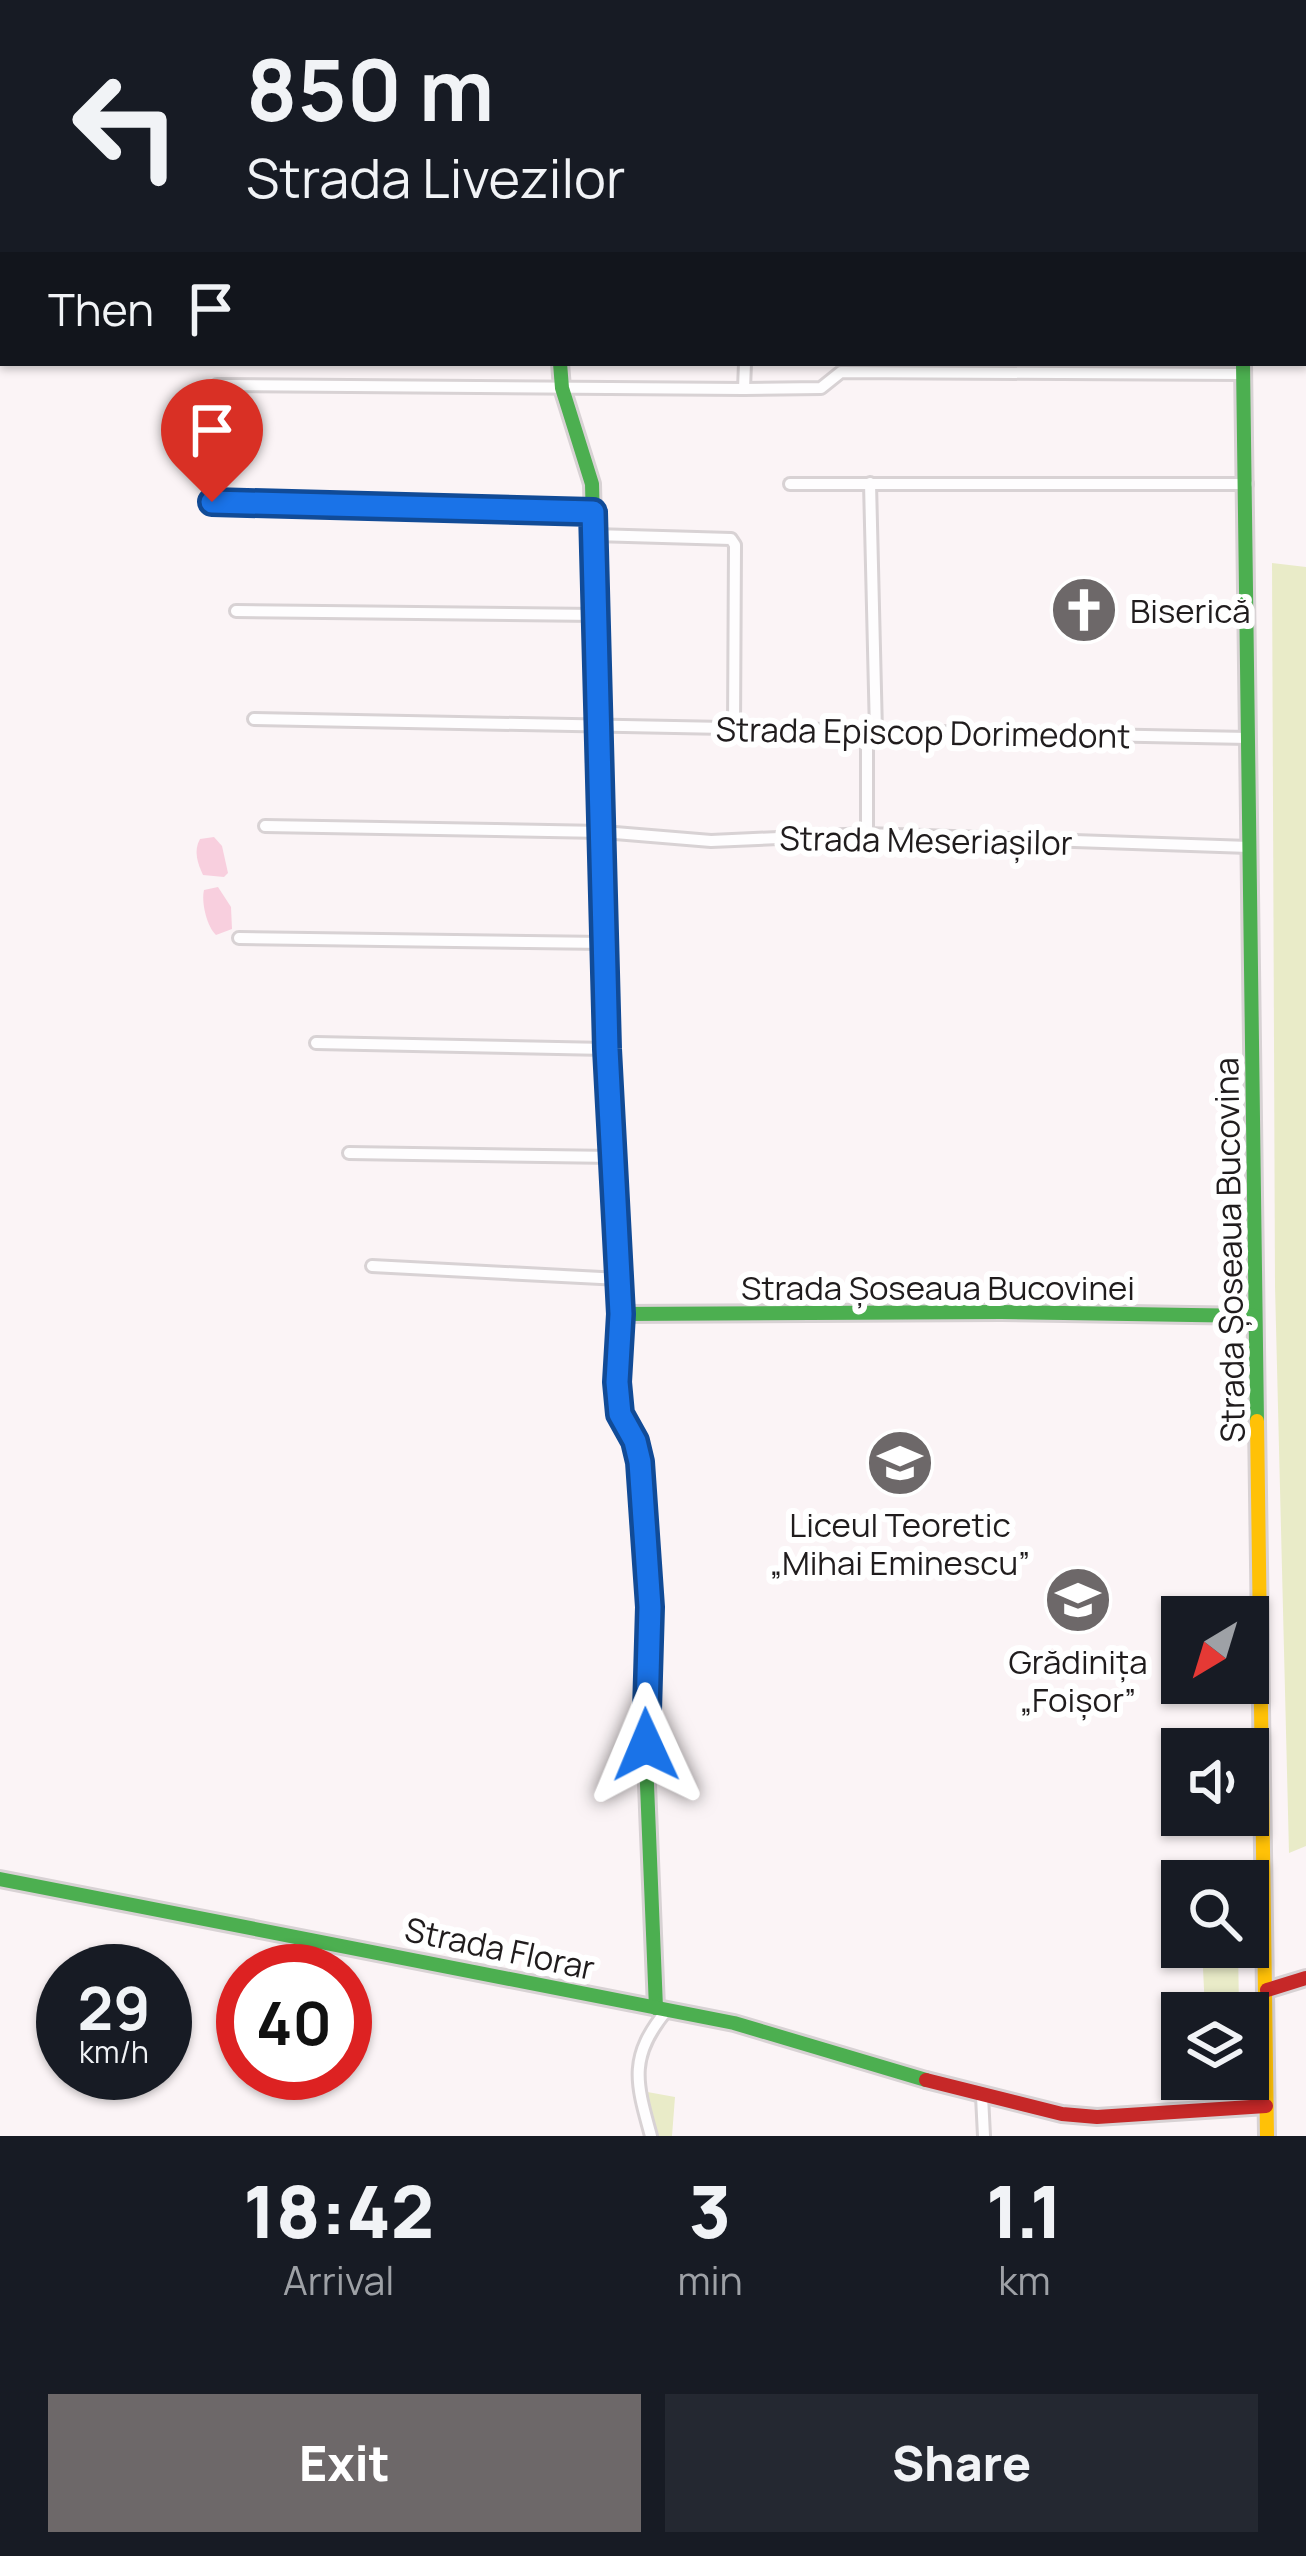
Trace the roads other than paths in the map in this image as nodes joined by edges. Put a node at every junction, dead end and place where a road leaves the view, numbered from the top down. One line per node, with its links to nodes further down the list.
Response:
1 (560, 366): 5 (street)
2 (745, 366): 6 (street)
3 (1243, 368): 6 (street); 9 (street, Strada Șoseaua Bucovina)
4 (218, 385): 5 (street)
5 (562, 388): 6 (street); 11 (street)
6 (744, 389)
7 (871, 483): 8 (street); 9 (street); 18 (street)
8 (790, 484)
9 (1246, 484): 19 (street, Strada Șoseaua Bucovina)
10 (212, 502): 11 (street)
11 (593, 512): 12 (street)
12 (594, 535): 14 (street); 17 (street)
13 (236, 611): 14 (street)
14 (596, 615): 16 (street)
15 (254, 719): 16 (street, Strada Episcop Dorimedont)
16 (598, 728): 17 (street, Strada Episcop Dorimedont); 21 (street)
17 (734, 729): 18 (street, Strada Episcop Dorimedont)
18 (871, 732): 19 (street, Strada Episcop Dorimedont); 22 (street)
19 (1248, 738): 23 (street, Strada Șoseaua Bucovina)
20 (266, 826): 21 (street, Strada Meseriașilor)
21 (603, 832): 22 (street, Strada Meseriașilor); 25 (street)
22 (867, 834): 23 (street, Strada Meseriașilor)
23 (1250, 847): 33 (street, Strada Șoseaua Bucovina)
24 (239, 938): 25 (street)
25 (606, 943): 27 (street)
26 (316, 1043): 27 (street)
27 (607, 1049): 29 (street)
28 (349, 1153): 29 (street)
29 (615, 1157): 31 (street)
30 (372, 1266): 31 (street)
31 (620, 1279): 32 (street)
32 (621, 1314): 33 (street, Strada Șoseaua Bucovinei); 37 (street)
33 (1256, 1316): 36 (street, Strada Șoseaua Bucovina)
34 (0, 1879): 37 (street, Strada Florar)
35 (1306, 1978): 36 (street)
36 (1267, 1990): 39 (street, Strada Șoseaua Bucovina)
37 (661, 2009): 38 (street, Strada Florar); 40 (street)
38 (982, 2096): 39 (street, Strada Florar); 41 (street)
39 (1266, 2106): 42 (street, Strada Șoseaua Bucovina)
40 (651, 2136)
41 (984, 2136)
42 (1267, 2136)

